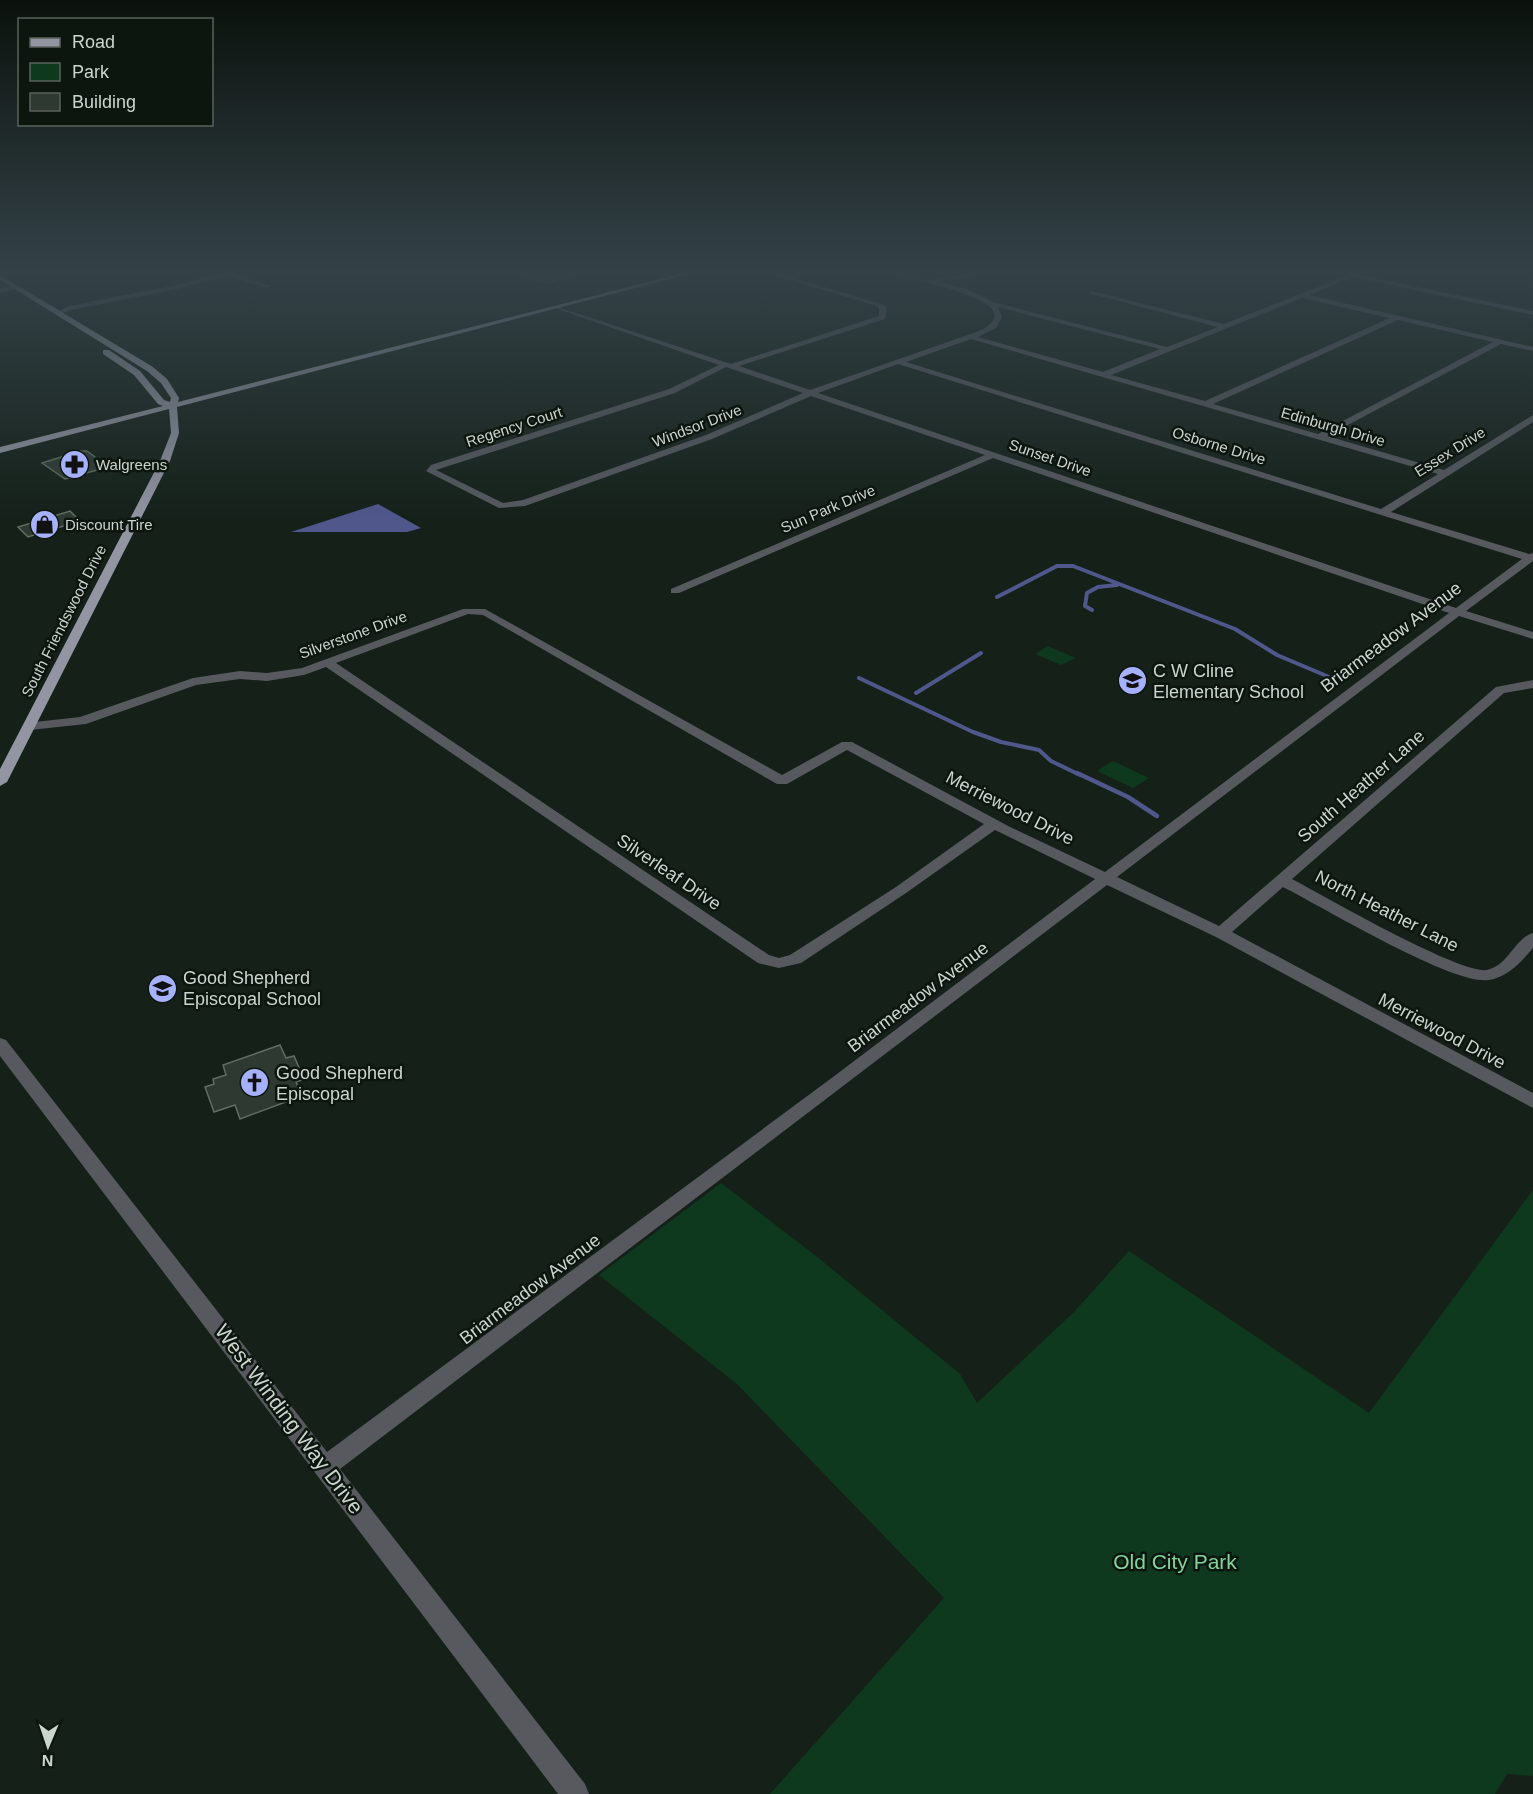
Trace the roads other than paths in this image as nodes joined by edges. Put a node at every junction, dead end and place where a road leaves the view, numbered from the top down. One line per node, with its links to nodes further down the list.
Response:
1 (111, 355): 16 (main road)
2 (127, 355): 16 (main road, South Friendswood Drive)
3 (372, 355): 16 (main road)
4 (699, 355): 12 (street, Sunset Drive)
5 (762, 355): 12 (street, Regency Court)
6 (920, 355): 11 (street, Windsor Drive)
7 (1033, 355): 13 (street, Edinburgh Drive)
8 (1153, 355): 13 (street)
9 (1315, 355): 15 (street)
10 (1475, 355): 18 (street)
11 (899, 362): 14 (street, Windsor Drive); 23 (street, Osborne Drive)
12 (729, 365): 14 (street, Sunset Drive); 22 (street, Regency Court)
13 (1103, 375): 15 (street, Edinburgh Drive)
14 (809, 393): 20 (street, Sunset Drive); 22 (street, Windsor Drive)
15 (1206, 404): 18 (street, Edinburgh Drive)
16 (173, 406): 19 (main road); 31 (main road, South Friendswood Drive)
17 (1533, 418): 21 (street, Essex Drive)
18 (1319, 437): 21 (street, Edinburgh Drive)
19 (0, 450)
20 (993, 455): 25 (street, Sun Park Drive); 27 (street, Sunset Drive)
21 (1445, 473): 23 (street, Essex Drive)
22 (550, 493)
23 (1383, 512): 24 (street, Osborne Drive)
24 (1532, 557): 27 (street, Briarmeadow Avenue)
25 (675, 591)
26 (476, 610): 29 (street, Silverstone Drive); 33 (street, Merriewood Drive)
27 (1458, 612): 28 (street, Sunset Drive); 34 (street, Briarmeadow Avenue)
28 (1533, 636)
29 (328, 663): 31 (street, Silverstone Drive); 33 (street, Silverleaf Drive)
30 (1533, 684): 35 (street, South Heather Lane)
31 (32, 721): 32 (main road, South Friendswood Drive)
32 (0, 782)
33 (994, 824): 34 (street, Merriewood Drive)
34 (1106, 878): 36 (street, Merriewood Drive); 40 (street, Briarmeadow Avenue)
35 (1282, 880): 36 (street, South Heather Lane); 37 (street, North Heather Lane)
36 (1221, 933): 39 (street, Merriewood Drive)
37 (1533, 938)
38 (0, 1044): 40 (street, West Winding Way Drive)
39 (1533, 1101)
40 (325, 1467): 41 (street, West Winding Way Drive)
41 (575, 1794)

